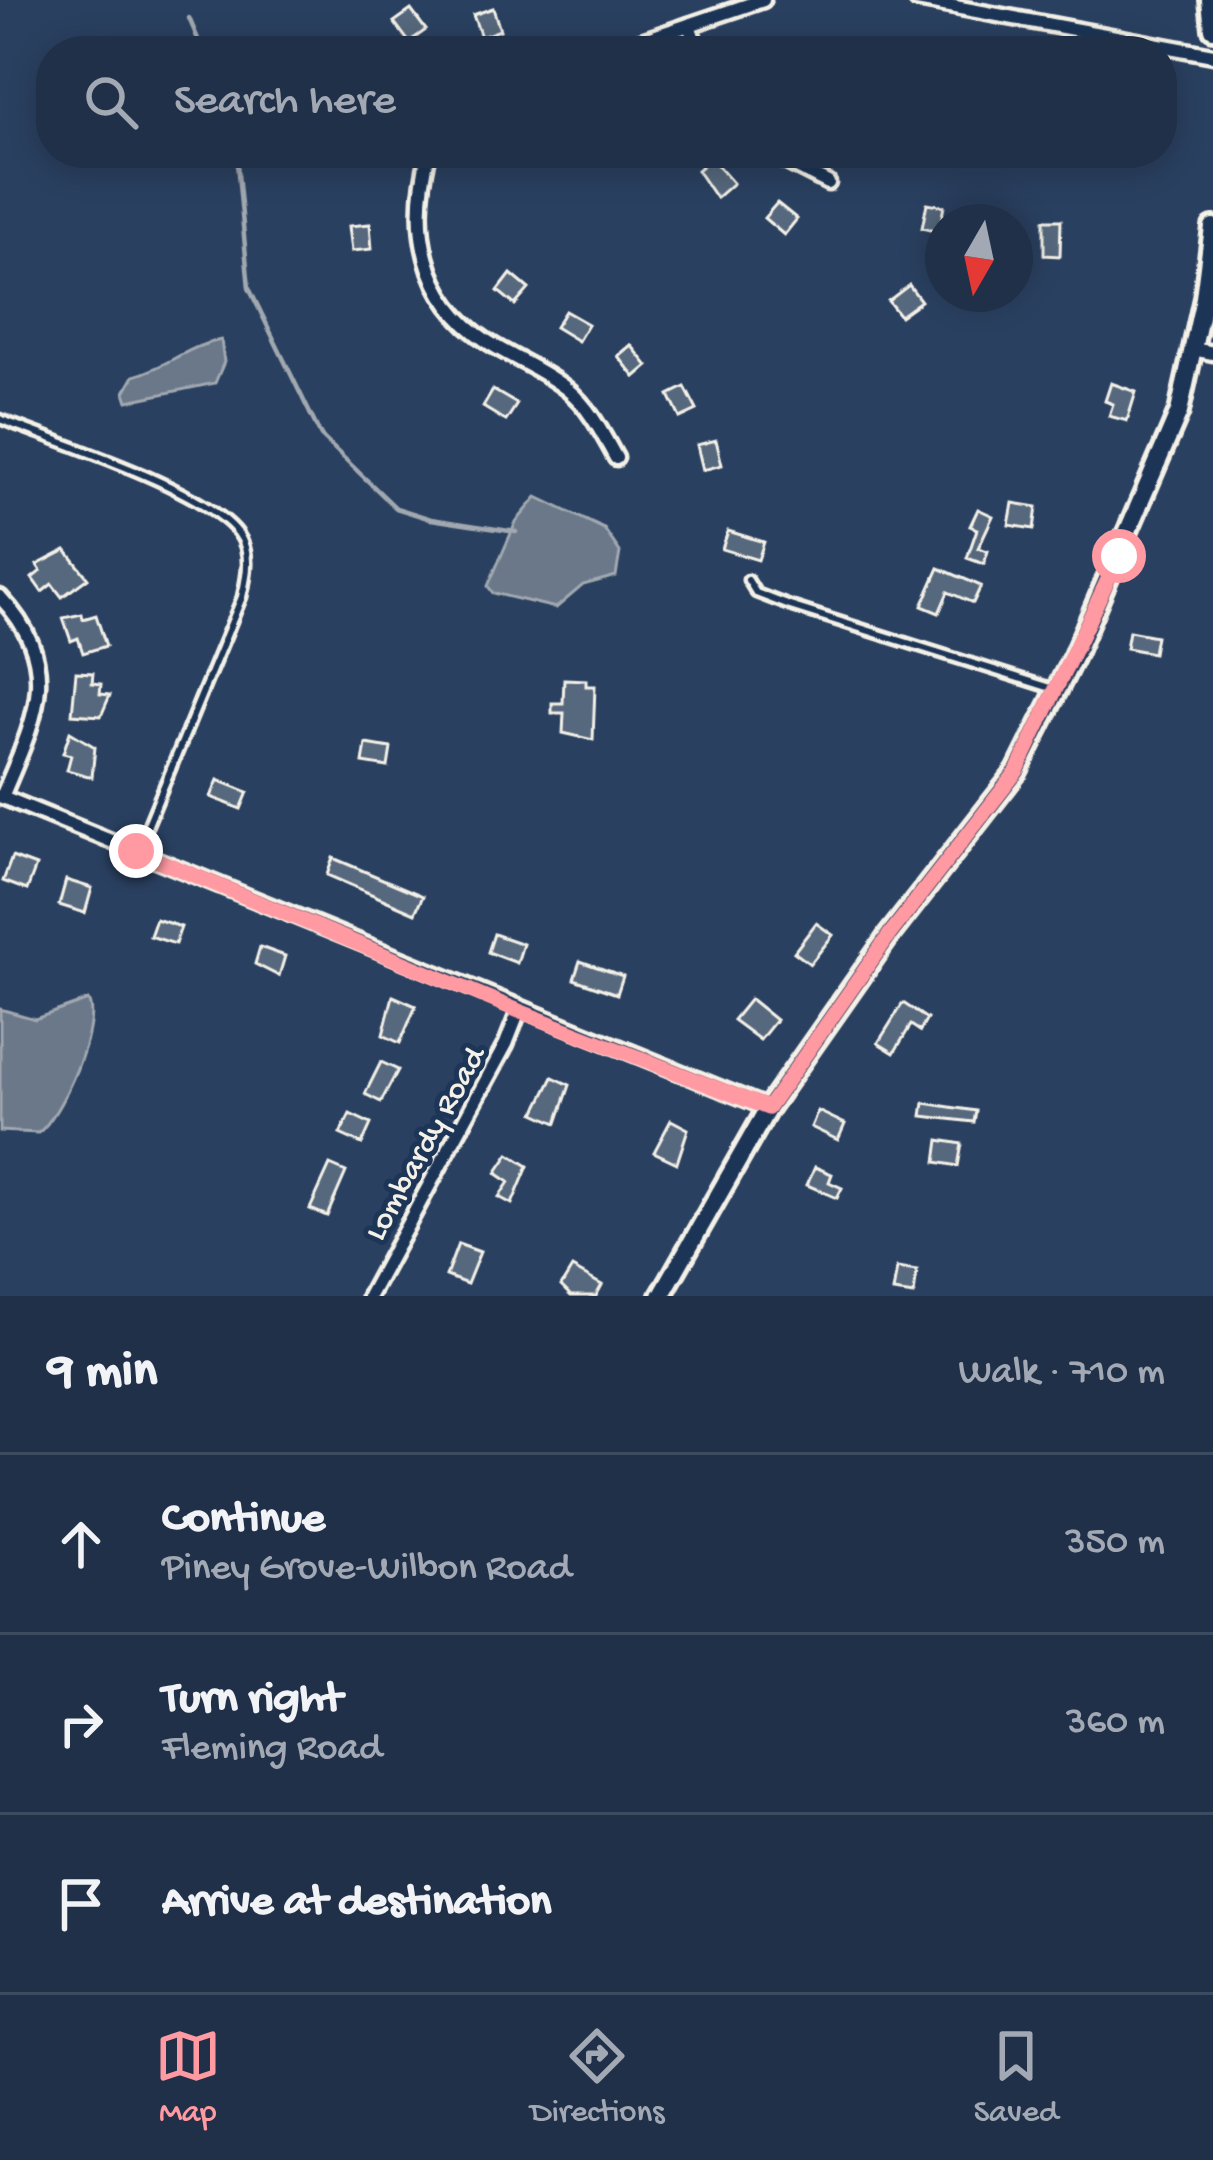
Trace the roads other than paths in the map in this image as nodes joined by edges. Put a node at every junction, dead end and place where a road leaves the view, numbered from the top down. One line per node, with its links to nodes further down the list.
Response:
1 (763, 0): 4 (street)
2 (917, 0): 8 (street)
3 (1210, 0): 5 (street)
4 (689, 25): 6 (street); 7 (street)
5 (1213, 29)
6 (656, 36)
7 (693, 36)
8 (1111, 36)
9 (1177, 48): 10 (street)
10 (1213, 55)
11 (425, 168): 18 (street)
12 (798, 168): 13 (street)
13 (828, 183)
14 (1213, 227): 15 (street)
15 (1193, 350): 16 (street); 21 (street)
16 (1213, 353)
17 (0, 419): 23 (lane)
18 (616, 458)
19 (748, 580): 21 (lane)
20 (0, 597): 22 (street)
21 (1058, 690): 25 (street)
22 (0, 798): 23 (street)
23 (136, 851): 24 (street)
24 (519, 1011): 25 (street); 26 (street, Lombardy Road)
25 (768, 1108): 27 (street)
26 (369, 1296)
27 (661, 1296)

